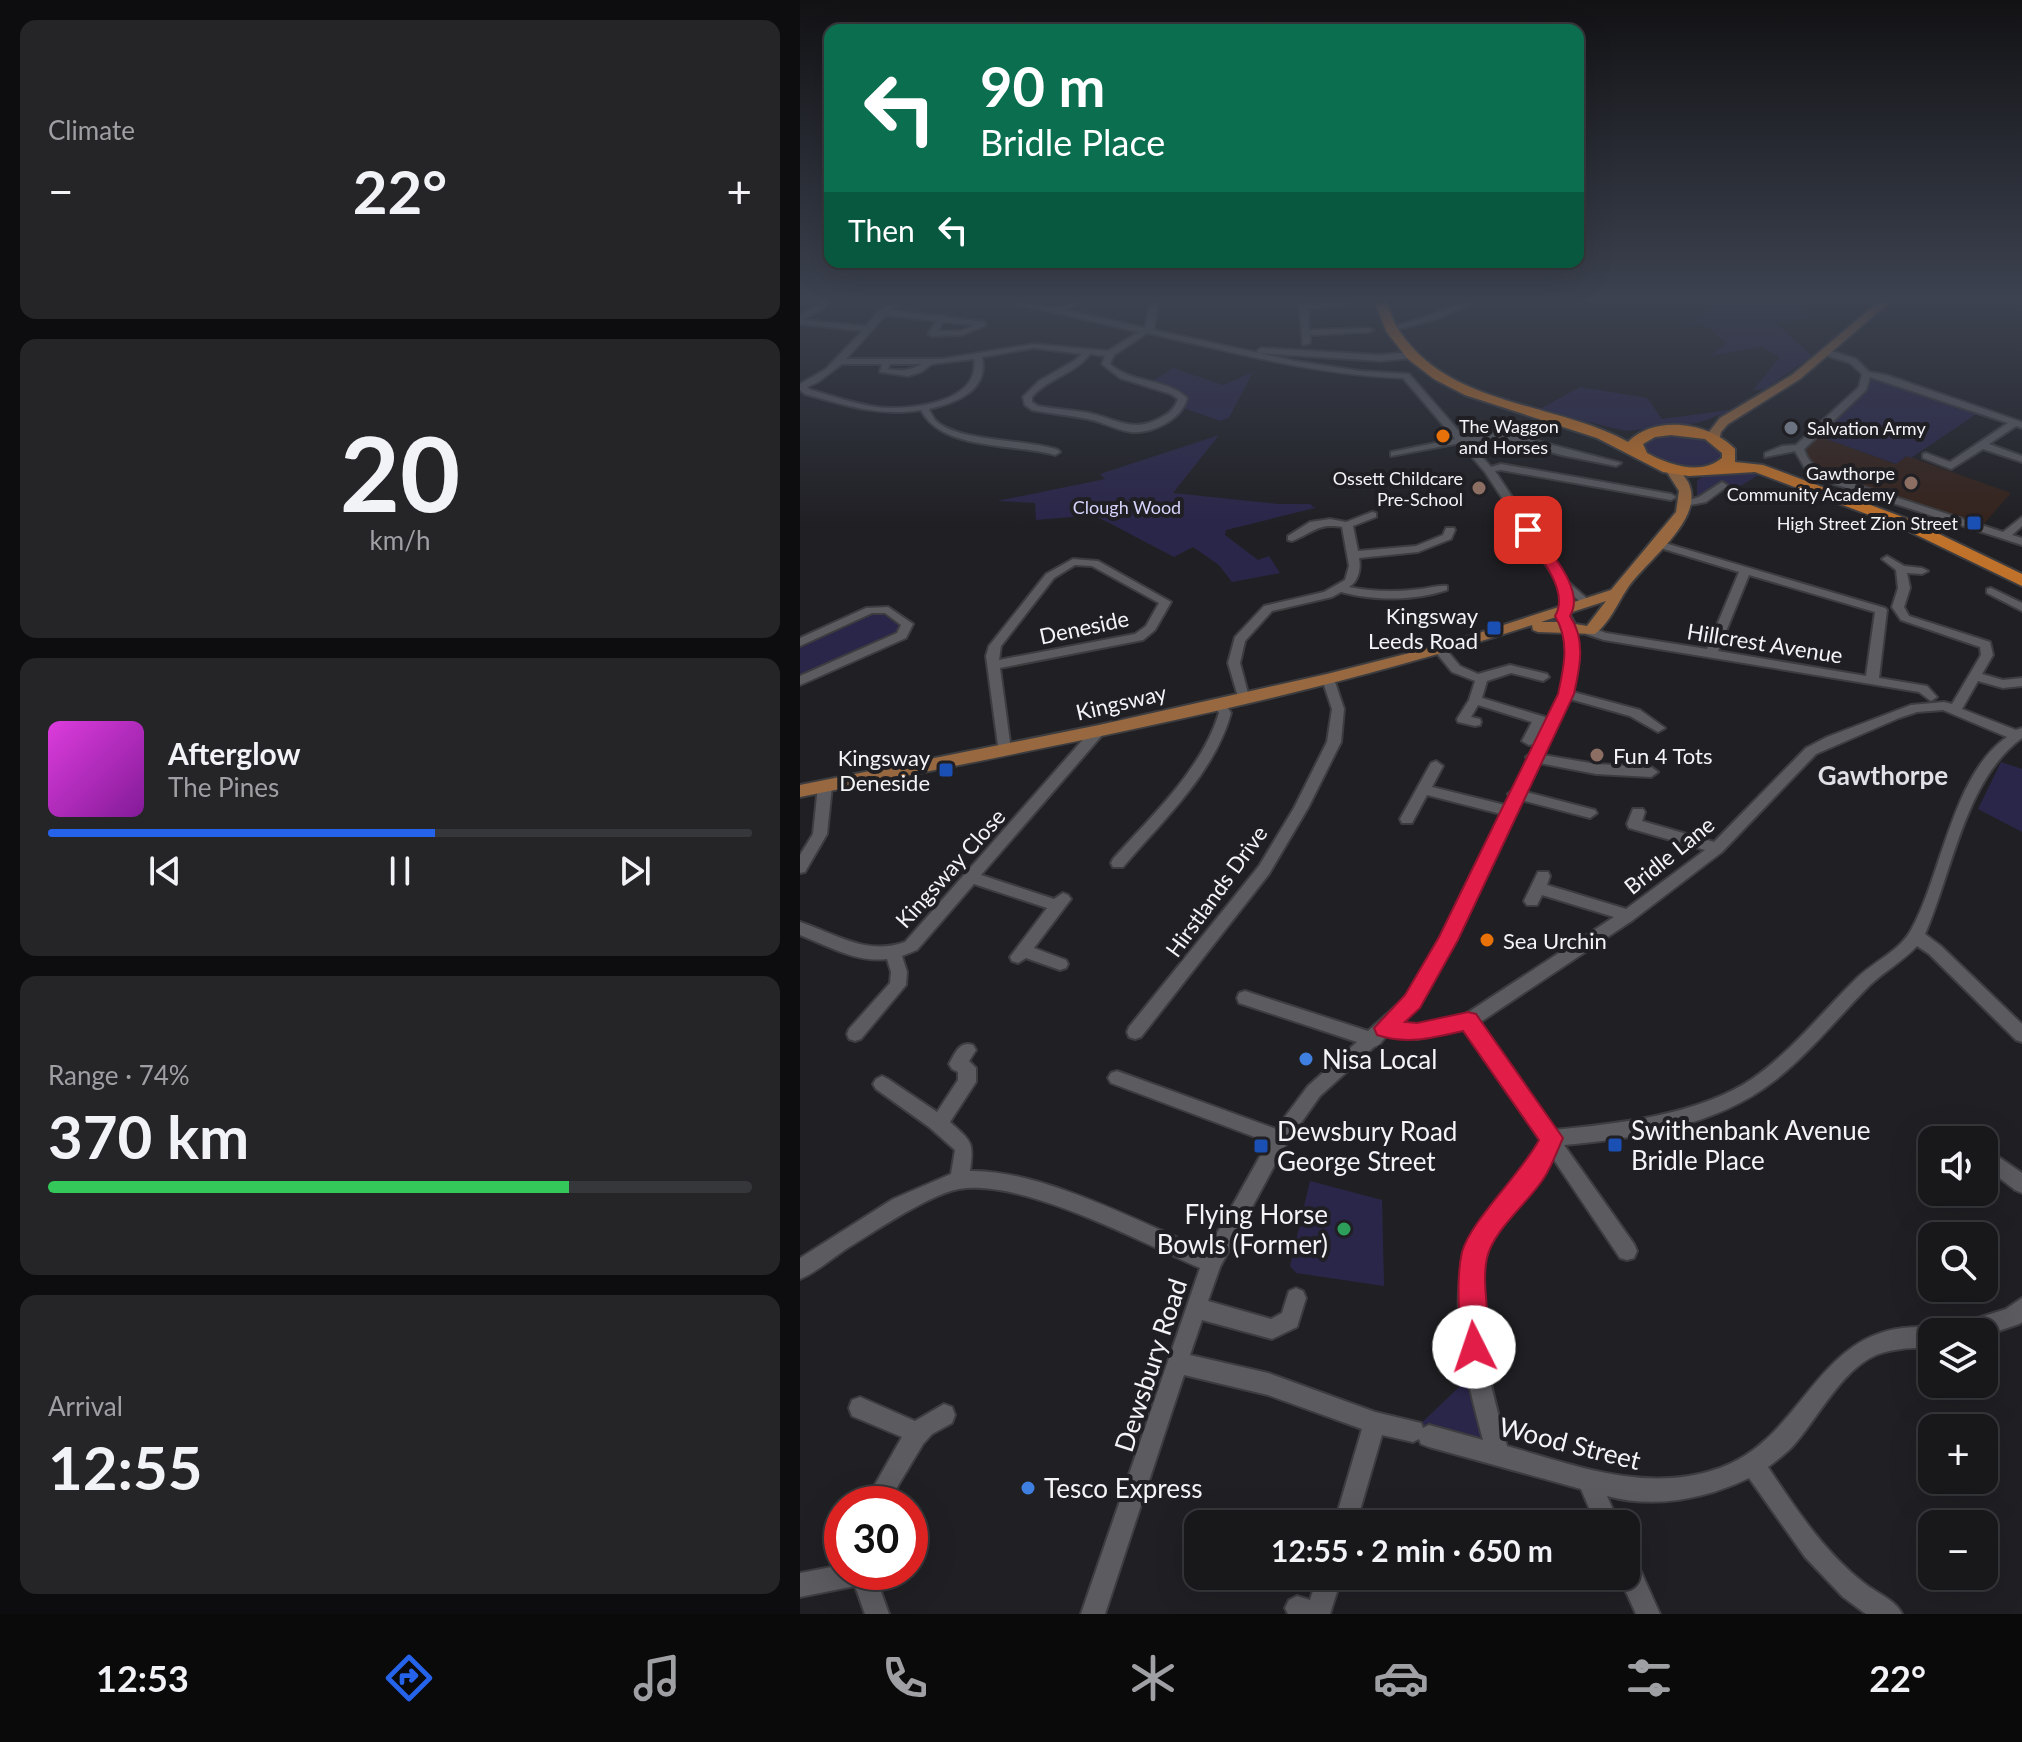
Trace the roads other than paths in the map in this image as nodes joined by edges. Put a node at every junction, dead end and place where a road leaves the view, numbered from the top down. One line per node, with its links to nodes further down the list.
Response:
1 (824, 374): 10 (street)
2 (978, 374): 11 (street)
3 (1053, 374): 4 (street)
4 (1122, 374)
5 (1382, 374): 18 (street, Dewsbury Road)
6 (1441, 374): 15 (highway)
7 (1799, 374): 12 (main road)
8 (1866, 374): 21 (street)
9 (1868, 374): 13 (street)
10 (800, 386): 11 (street)
11 (924, 408): 23 (street)
12 (1724, 421): 14 (main road); 19 (main road)
13 (2018, 424): 20 (street)
14 (1684, 430): 16 (highway); 19 (highway)
15 (1595, 433): 16 (highway); 25 (highway)
16 (1646, 435): 25 (highway)
17 (1409, 439): 22 (street)
18 (1462, 440): 22 (street); 29 (street); 32 (street, Dewsbury Road)
19 (1720, 443): 30 (highway); 51 (highway)
20 (1982, 445): 27 (street); 28 (street)
21 (1799, 448): 26 (street); 42 (street)
22 (1419, 449): 24 (street)
23 (1055, 452)
24 (1394, 454)
25 (1640, 454): 31 (highway)
26 (1768, 455)
27 (1926, 456)
28 (2022, 459)
29 (1616, 463)
30 (1722, 466): 33 (highway); 52 (highway)
31 (1671, 469): 33 (highway); 35 (main road)
32 (1489, 470): 36 (street); 53 (street, Dewsbury Road)
33 (1700, 471): 35 (main road)
34 (1722, 485): 37 (street)
35 (1685, 486): 37 (main road)
36 (1671, 497)
37 (1685, 503): 45 (main road)
38 (1372, 515): 40 (street)
39 (2022, 520): 42 (street)
40 (1347, 525): 41 (street); 46 (street)
41 (1279, 535)
42 (2005, 536): 44 (street)
43 (1460, 541): 46 (street)
44 (2022, 542)
45 (1658, 544): 48 (street); 54 (main road)
46 (1354, 555): 55 (street)
47 (1887, 559): 49 (street)
48 (1746, 569): 65 (street); 73 (street)
49 (1901, 569): 50 (street); 68 (street)
50 (1922, 571)
51 (2022, 572)
52 (2022, 581)
53 (1564, 584): 58 (street, Dewsbury Road); 61 (street, Dewsbury Road)
54 (1624, 585): 58 (main road); 60 (main road)
55 (1343, 589): 57 (street); 76 (street)
56 (1991, 591): 59 (street)
57 (1437, 594)
58 (1587, 602): 60 (main road); 61 (main road)
59 (2022, 608)
60 (1605, 613): 62 (main road)
61 (1567, 618): 62 (main road); 64 (main road, Kingsway); 66 (street, Dewsbury Road)
62 (1589, 631): 65 (street, Hillcrest Avenue); 66 (street, Dewsbury Road)
63 (800, 642): 72 (street)
64 (1445, 648): 70 (main road, Kingsway); 71 (street)
65 (1711, 654): 73 (street, Hillcrest Avenue)
66 (1573, 659): 75 (street, Dewsbury Road)
67 (994, 665): 67 (street, Deneside); 86 (street, Deneside)
68 (1973, 676): 74 (street); 80 (street)
69 (1543, 677): 71 (street)
70 (1328, 679): 76 (main road, Kingsway); 110 (street, Hirstlands Drive)
71 (1482, 679): 78 (street)
72 (800, 681)
73 (1872, 681): 77 (street, Hillcrest Avenue)
74 (2022, 682)
75 (1566, 694): 82 (street); 87 (street, Dewsbury Road)
76 (1243, 697): 79 (main road, Kingsway)
77 (1931, 697)
78 (1475, 700): 81 (street); 85 (street)
79 (1219, 703): 83 (main road, Kingsway); 99 (street)
80 (1956, 708): 84 (street, Bridle Lane); 98 (street, Bridle Lane)
81 (1469, 721)
82 (1663, 729)
83 (1099, 730): 86 (main road, Kingsway); 101 (street, Kingsway Close)
84 (2018, 734): 105 (street)
85 (1529, 741)
86 (1004, 750): 90 (main road, Kingsway)
87 (1533, 757): 89 (street); 93 (street, Dewsbury Road)
88 (1436, 766): 91 (street)
89 (1651, 772)
90 (825, 786): 92 (main road, Kingsway); 100 (street)
91 (1423, 789): 94 (street); 97 (street)
92 (800, 791)
93 (1515, 794): 94 (street, Dewsbury Road); 96 (street)
94 (1508, 811): 112 (street, Dewsbury Road)
95 (1638, 812): 98 (street)
96 (1590, 813)
97 (1407, 819)
98 (1717, 848): 103 (street, Bridle Lane)
99 (1118, 863)
100 (800, 868)
101 (973, 878): 106 (street, Kingsway Close); 107 (street)
102 (1538, 888): 103 (street)
103 (1628, 916): 109 (street, Bridle Lane)
104 (800, 928): 106 (street, Kingsway Close)
105 (1917, 937): 113 (street); 119 (street)
106 (894, 954): 111 (street)
107 (1060, 964)
108 (1245, 998): 112 (street, Bridle Lane)
109 (1468, 1021): 112 (street, Bridle Lane); 119 (street)
110 (1135, 1032)
111 (855, 1034)
112 (1379, 1034): 118 (street, Dewsbury Road)
113 (2022, 1035)
114 (967, 1050): 117 (street)
115 (1117, 1078): 118 (street)
116 (882, 1084): 117 (street)
117 (939, 1124): 121 (street)
118 (1280, 1138): 124 (street, Dewsbury Road)
119 (1551, 1138): 123 (street); 136 (street)
120 (1998, 1164): 122 (street)
121 (959, 1180): 124 (street); 125 (street)
122 (2022, 1184)
123 (1627, 1251)
124 (1211, 1263): 127 (street, Dewsbury Road)
125 (800, 1269)
126 (1296, 1298): 127 (street)
127 (1196, 1308): 131 (street, Dewsbury Road)
128 (2022, 1308): 129 (street)
129 (1998, 1321)
130 (1918, 1337): 137 (street, Wood Street)
131 (1178, 1363): 134 (street, Wood Street); 150 (street, Dewsbury Road)
132 (860, 1408): 135 (street)
133 (944, 1415): 135 (street)
134 (1375, 1423): 136 (street, Wood Street); 140 (street)
135 (916, 1432): 139 (street)
136 (1498, 1454): 138 (street, Wood Street)
137 (1753, 1465): 138 (street, Wood Street); 147 (street)
138 (1588, 1480): 141 (street)
139 (885, 1486)
140 (1349, 1510)
141 (1602, 1510)
142 (824, 1580): 143 (street)
143 (800, 1585)
144 (868, 1590): 149 (street)
145 (1323, 1590): 148 (street)
146 (1637, 1590): 151 (street)
147 (1877, 1611)
148 (1311, 1612)
149 (877, 1614)
150 (1093, 1614)
151 (1648, 1614)

